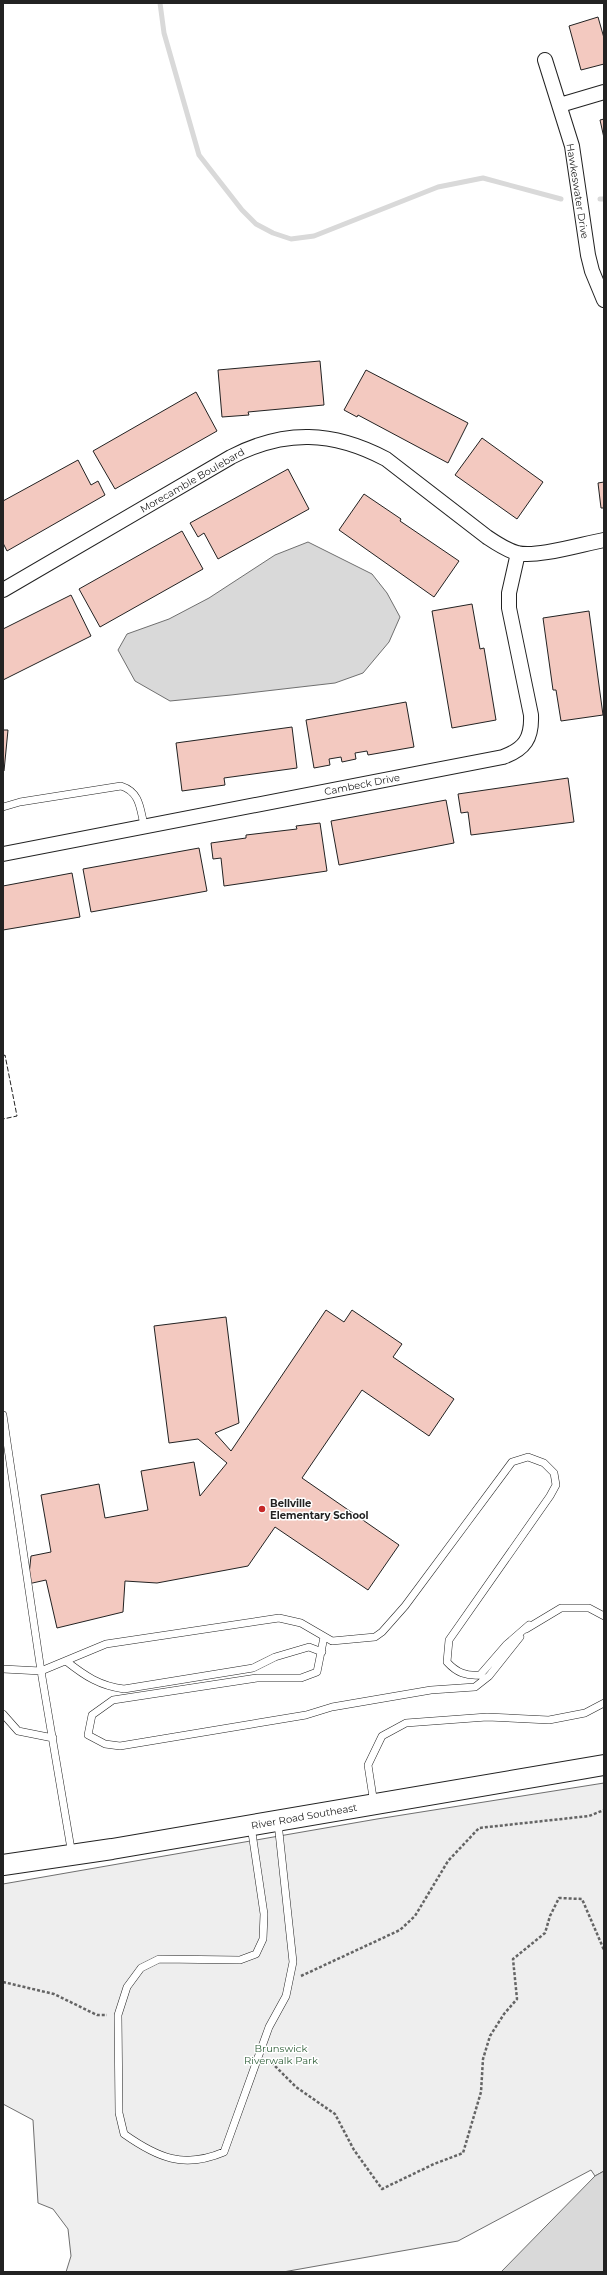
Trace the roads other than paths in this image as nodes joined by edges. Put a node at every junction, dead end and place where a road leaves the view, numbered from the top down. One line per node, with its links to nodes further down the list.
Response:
1 (546, 60): 3 (street, Hawkeswater Drive)
2 (604, 92): 3 (street)
3 (560, 105): 4 (street, Hawkeswater Drive)
4 (604, 300)
5 (604, 540): 6 (street, Morecamble Boulebard)
6 (518, 553): 7 (street, Morecamble Boulebard); 9 (street, Cambeck Drive)
7 (3, 590)
8 (3, 807): 9 (lane)
9 (144, 825): 10 (street, Cambeck Drive)
10 (3, 854)
11 (3, 1415): 18 (lane)
12 (604, 1616): 13 (lane)
13 (529, 1625): 14 (lane); 15 (lane)
14 (324, 1637): 15 (lane); 16 (lane)
15 (322, 1652): 16 (lane)
16 (66, 1661): 18 (lane)
17 (3, 1669): 18 (lane)
18 (41, 1671): 21 (lane)
19 (604, 1704): 23 (lane)
20 (3, 1714): 21 (lane)
21 (52, 1738): 26 (lane)
22 (604, 1765): 23 (main road, River Road Southeast)
23 (374, 1804): 24 (main road, River Road Southeast)
24 (278, 1820): 25 (main road, River Road Southeast); 25 (lane)
25 (250, 1825): 26 (main road, River Road Southeast)
26 (72, 1855): 27 (main road, River Road Southeast)
27 (3, 1865)

